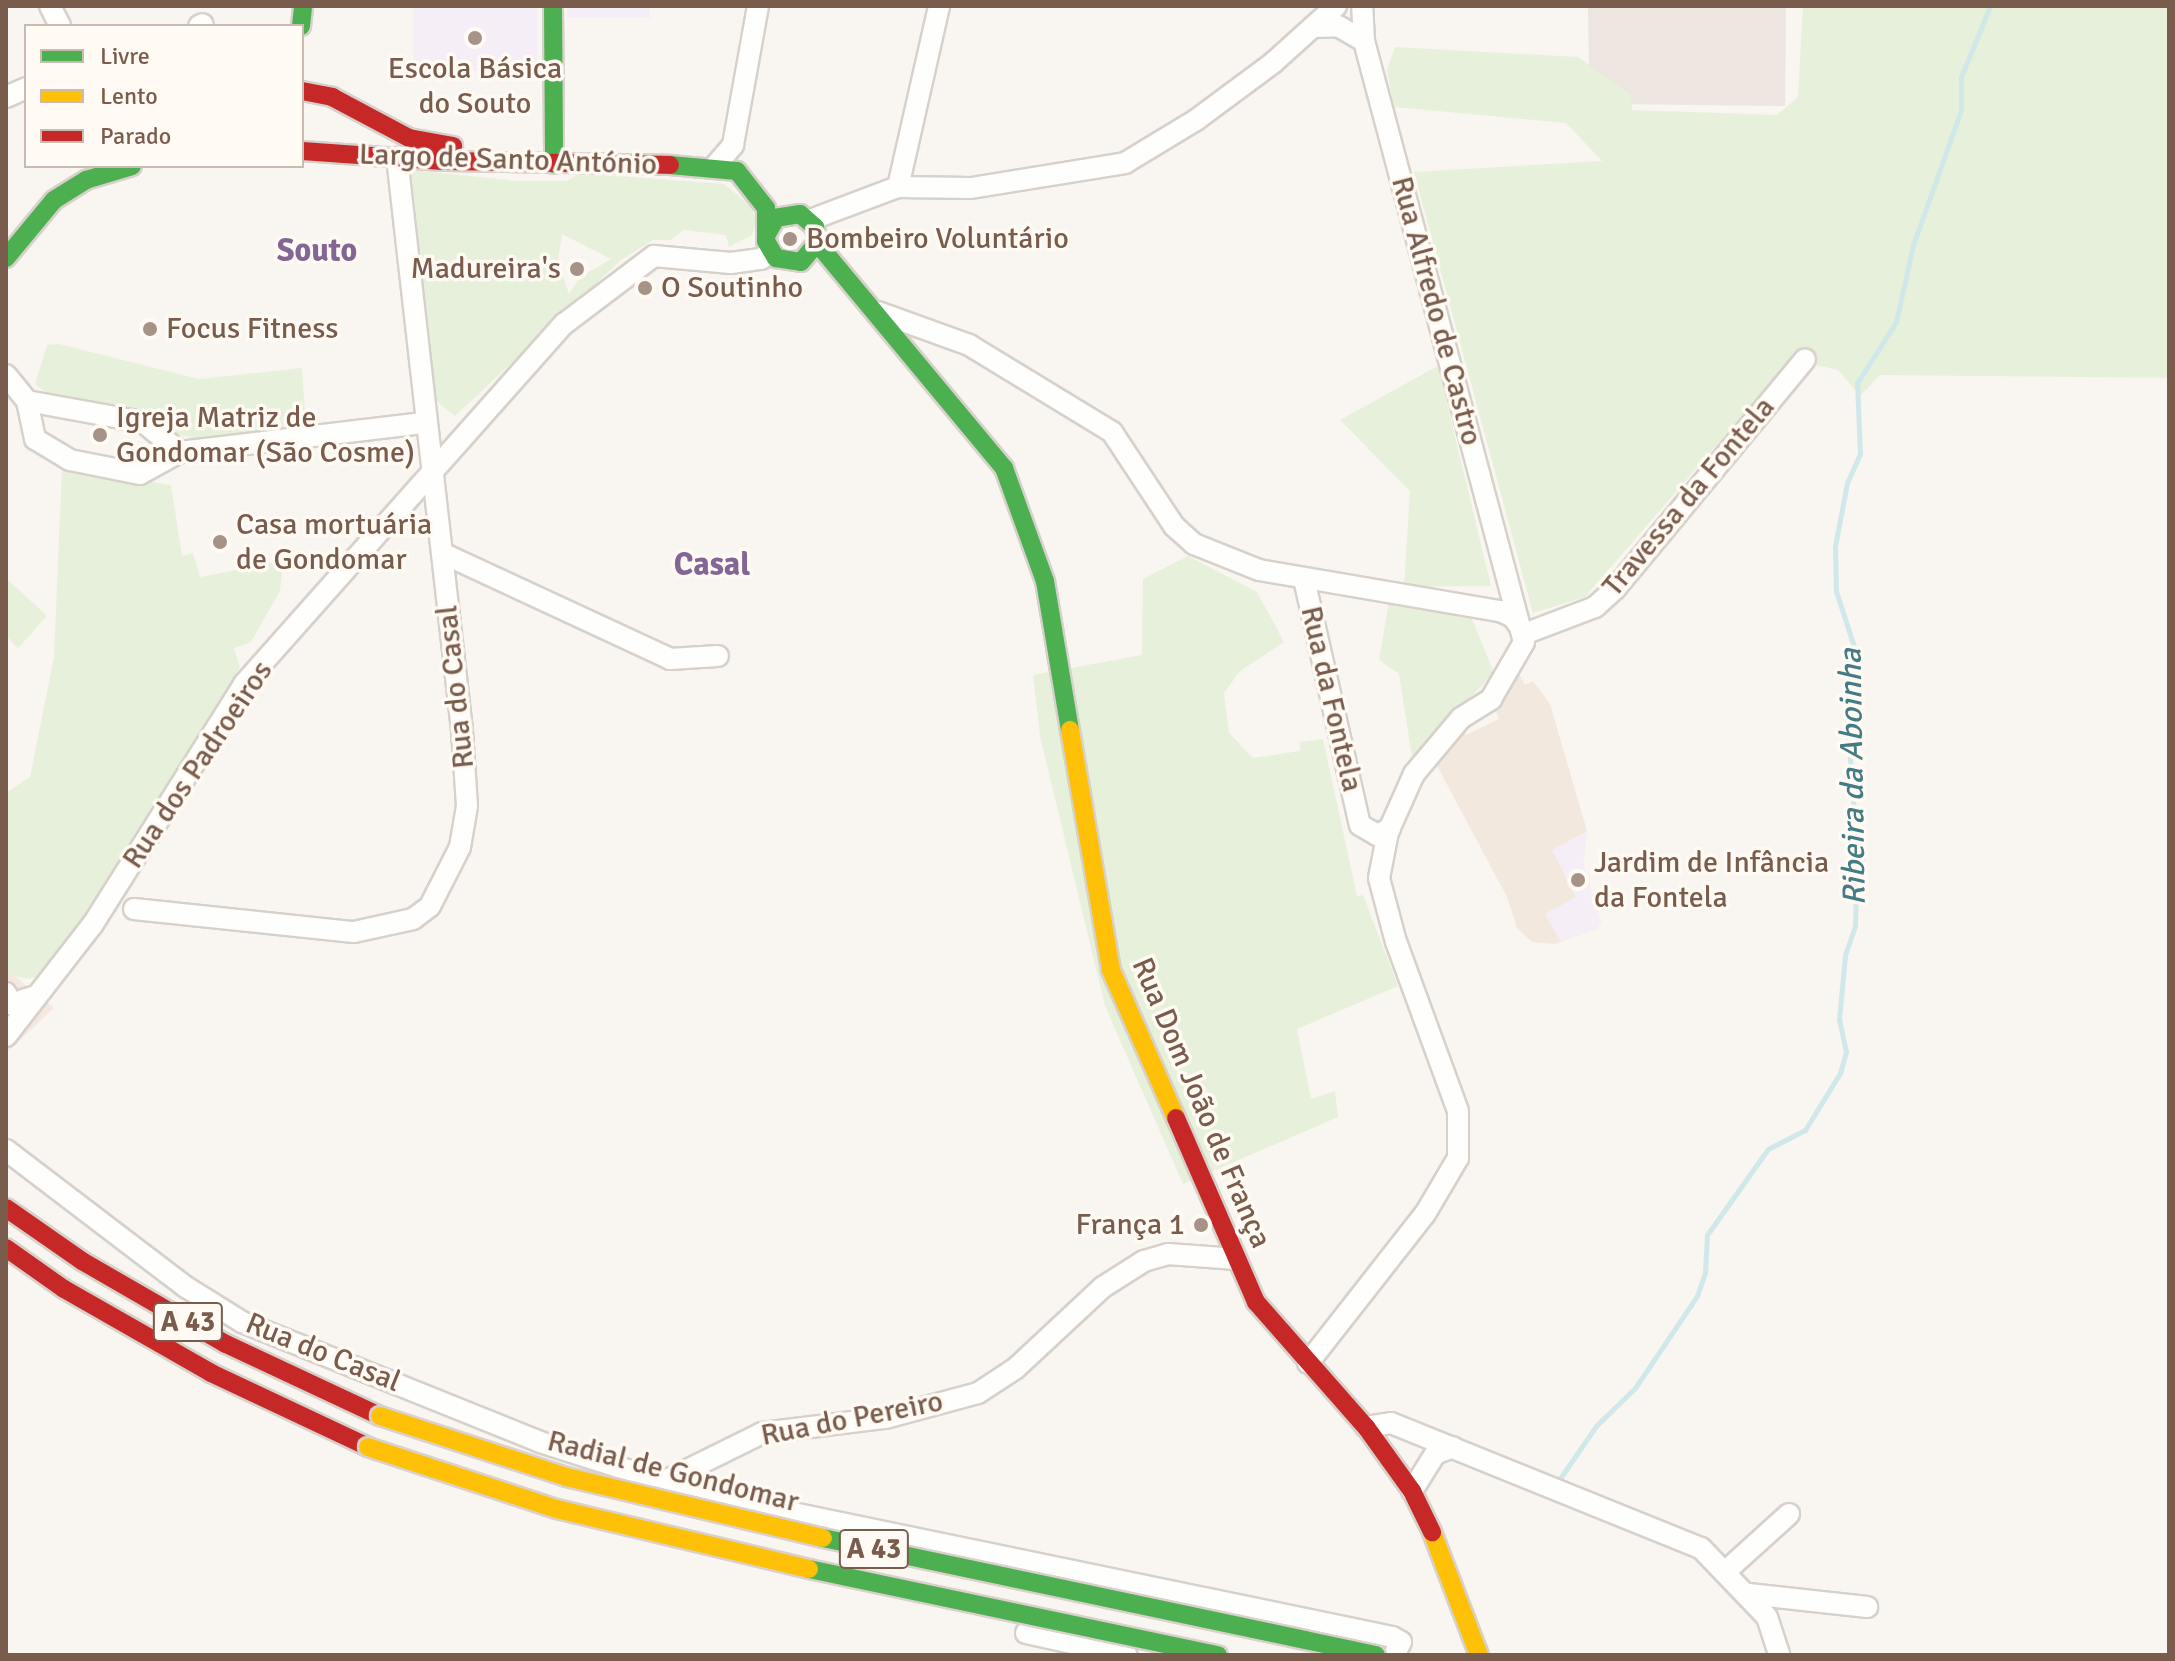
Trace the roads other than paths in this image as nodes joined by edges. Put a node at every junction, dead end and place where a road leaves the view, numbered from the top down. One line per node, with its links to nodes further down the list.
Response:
1 (50, 6): 7 (street)
2 (553, 6): 12 (main road)
3 (758, 6): 14 (street)
4 (939, 6): 16 (street)
5 (1336, 6): 8 (street)
6 (1362, 6): 9 (street, Rua Alfredo de Castro)
7 (59, 24)
8 (1314, 27): 9 (street); 16 (street)
9 (1364, 41): 32 (street, Rua Alfredo de Castro)
10 (304, 91): 12 (main road, Largo de Santo António)
11 (304, 151): 13 (main road, Largo de Santo António)
12 (554, 155): 13 (main road, Largo de Santo António); 14 (main road, Largo de Santo António)
13 (397, 158): 27 (street, Rua do Casal)
14 (722, 159): 17 (main road); 18 (main road, Largo de Santo António)
15 (125, 168): 20 (main road)
16 (898, 187): 17 (street)
17 (801, 216): 18 (main road); 19 (main road)
18 (769, 243): 21 (main road); 29 (street, Rua dos Padroeiros)
19 (817, 243): 21 (main road); 22 (main road, Rua Dom João de França)
20 (6, 258)
21 (801, 262): 22 (main road, Rua Dom João de França)
22 (847, 283): 23 (main road, Rua Dom João de França)
23 (878, 312): 31 (street, Rua da Fontela); 44 (main road, Rua Dom João de França)
24 (1805, 359): 34 (street, Travessa da Fontela)
25 (6, 375): 26 (street)
26 (27, 401): 28 (street); 28 (street)
27 (425, 423): 28 (street); 29 (street, Rua do Casal)
28 (180, 452)
29 (430, 478): 30 (street, Rua do Casal); 39 (street, Rua dos Padroeiros)
30 (442, 553): 35 (street); 37 (street, Rua do Casal)
31 (1304, 579): 33 (street); 36 (street, Rua da Fontela)
32 (1508, 580): 33 (street); 34 (street, Rua Alfredo de Castro)
33 (1479, 608): 34 (street)
34 (1524, 634): 36 (street, Rua da Fontela)
35 (718, 656)
36 (1390, 828): 45 (street, Rua da Fontela)
37 (134, 909)
38 (6, 993): 39 (street)
39 (36, 996): 40 (street, Rua dos Padroeiros)
40 (6, 1036)
41 (6, 1150): 48 (street, Rua do Casal)
42 (6, 1208): 58 (main road, Radial de Gondomar / A 43, bridge)
43 (6, 1248): 57 (main road, Radial de Gondomar / A 43, bridge)
44 (1236, 1259): 45 (main road, Rua Dom João de França); 49 (street, Rua do Pereiro)
45 (1308, 1363): 46 (main road, Rua Dom João de França)
46 (1366, 1427): 47 (street); 50 (main road, Rua Dom João de França)
47 (1453, 1447): 50 (street); 53 (street)
48 (573, 1453): 49 (street, Rua do Casal); 52 (street)
49 (669, 1479): 52 (street); 59 (street, Rua do Casal)
50 (1412, 1491): 60 (main road, Rua Dom João de França)
51 (1789, 1514): 53 (street)
52 (649, 1550): 56 (street)
53 (1726, 1571): 54 (street)
54 (1749, 1594): 55 (street); 61 (street)
55 (1867, 1607)
56 (1127, 1655)
57 (1218, 1655)
58 (1376, 1655)
59 (1394, 1655)
60 (1479, 1655)
61 (1779, 1655)

